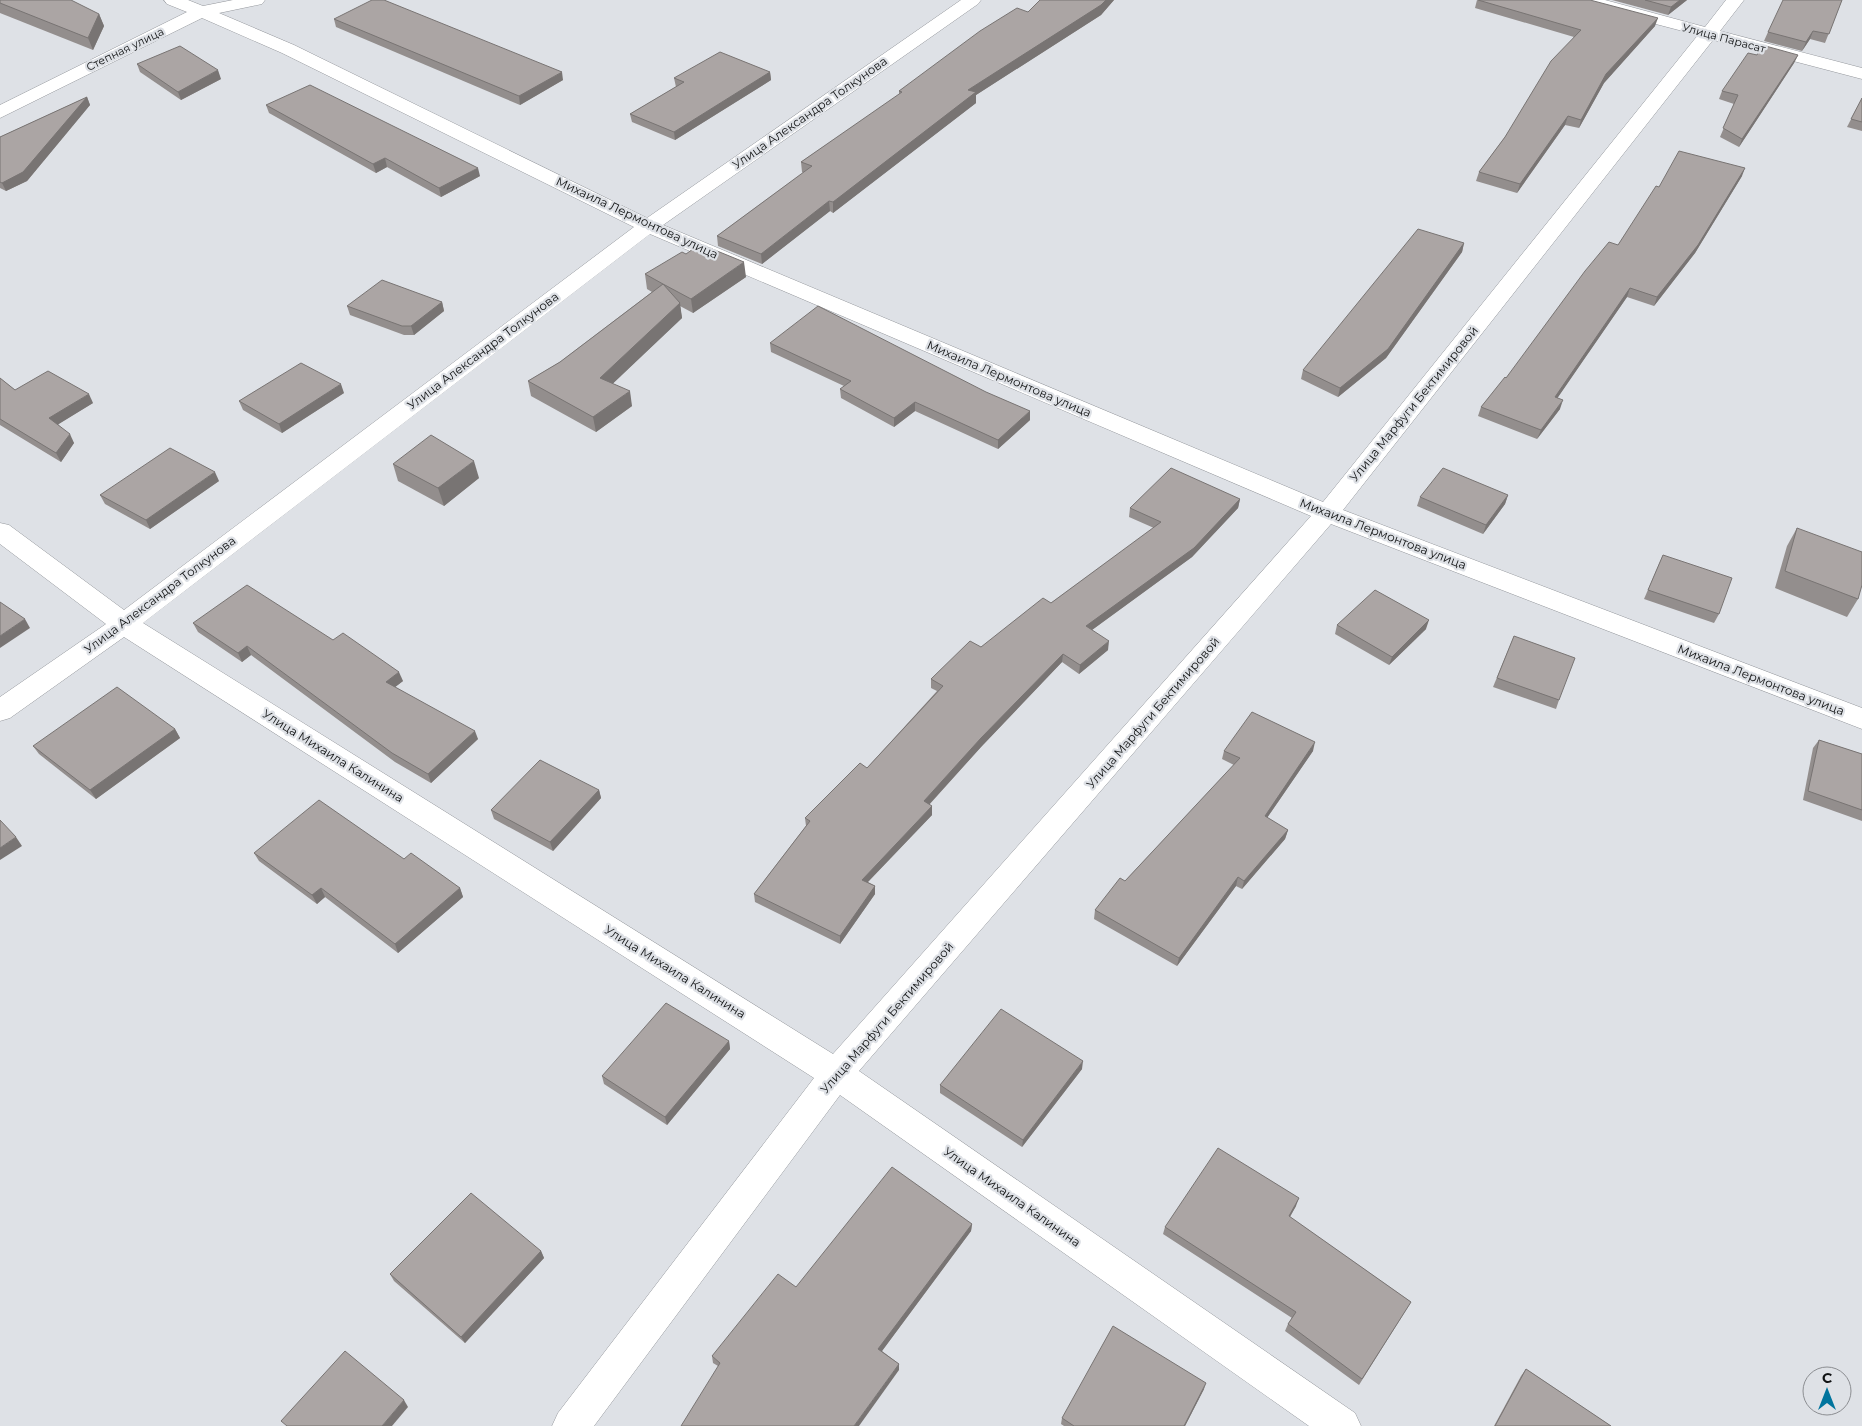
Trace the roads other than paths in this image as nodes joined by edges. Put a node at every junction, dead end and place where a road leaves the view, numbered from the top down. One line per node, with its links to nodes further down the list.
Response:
1 (173, 0): 6 (street, Михаила Лермонтова улица)
2 (256, 0): 6 (street, Степная улица)
3 (972, 0): 10 (street, Улица Александра Толкунова)
4 (1586, 0): 7 (street, Улица Парасат)
5 (1735, 0): 7 (street, Улица Марфуги Бектимировой)
6 (201, 12): 9 (street, Степная улица); 10 (street, Михаила Лермонтова улица)
7 (1709, 34): 8 (street, Улица Парасат); 11 (street, Улица Марфуги Бектимировой)
8 (1862, 74)
9 (0, 112)
10 (648, 226): 11 (street, Михаила Лермонтова улица); 13 (street, Улица Александра Толкунова)
11 (1327, 513): 15 (street, Михаила Лермонтова улица); 16 (street, Улица Марфуги Бектимировой)
12 (0, 531): 13 (street, Улица Михаила Калинина)
13 (124, 624): 14 (street, Улица Александра Толкунова); 16 (street, Улица Михаила Калинина)
14 (0, 711)
15 (1862, 718)
16 (836, 1074): 17 (street, Улица Марфуги Бектимировой); 18 (street, Улица Михаила Калинина)
17 (571, 1426)
18 (1342, 1426)

